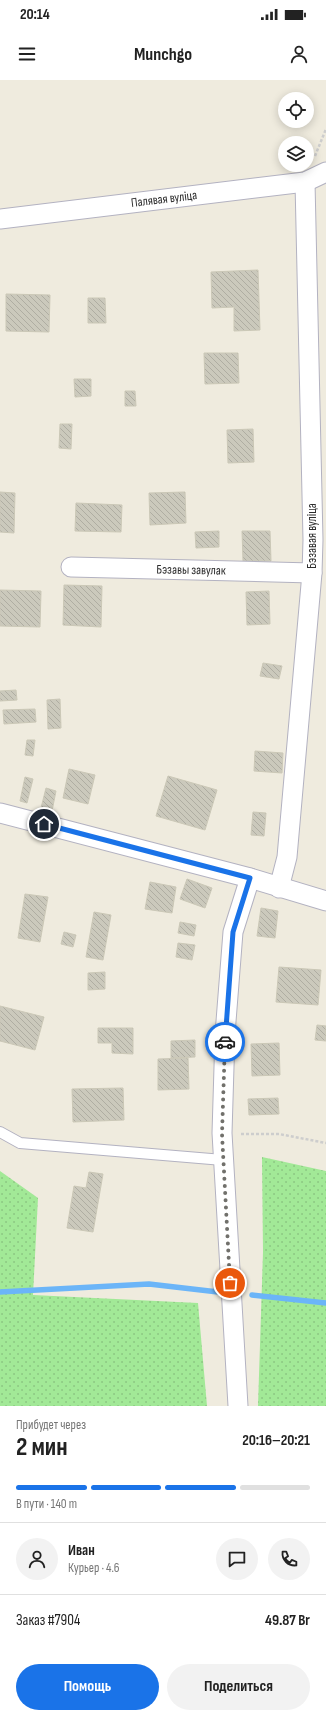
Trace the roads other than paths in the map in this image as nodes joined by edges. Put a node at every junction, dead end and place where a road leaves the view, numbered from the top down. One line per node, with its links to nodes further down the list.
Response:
1 (326, 172): 2 (street, Палявая вуліца)
2 (306, 182): 3 (street, Палявая вуліца); 4 (street, Бэзавая вуліца)
3 (0, 219)
4 (319, 540): 6 (street, Бэзавая вуліца)
5 (71, 567): 6 (street, Бэзавы завулак)
6 (312, 573): 9 (street, Бэзавая вуліца)
7 (0, 813): 8 (street)
8 (250, 878): 9 (street); 12 (street)
9 (279, 888): 10 (street)
10 (326, 902)
11 (0, 1132): 12 (lane)
12 (223, 1160): 13 (street)
13 (238, 1406)

